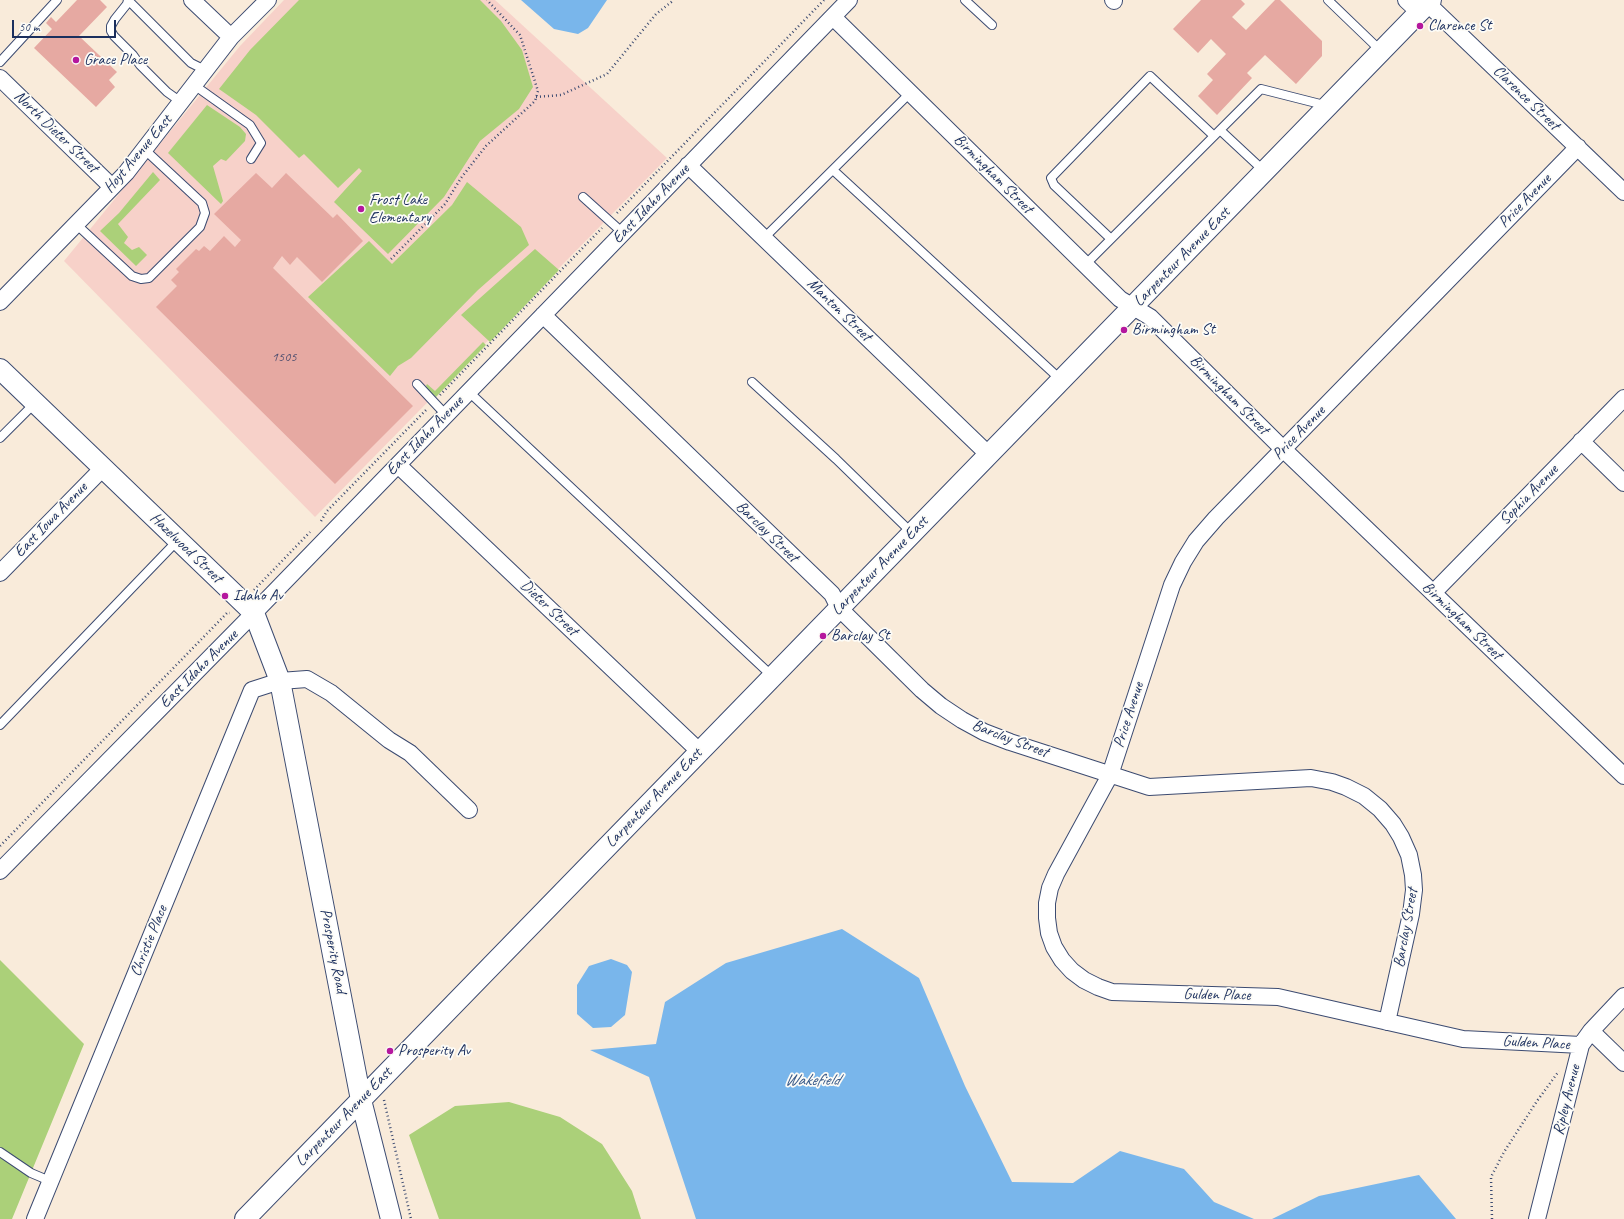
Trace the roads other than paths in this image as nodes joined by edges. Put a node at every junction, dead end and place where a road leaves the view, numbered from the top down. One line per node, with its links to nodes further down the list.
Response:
1 (57, 0): 13 (lane)
2 (128, 0): 14 (lane); 18 (lane)
3 (192, 0): 11 (street)
4 (268, 0): 11 (street, Hoyt Avenue East)
5 (849, 0): 9 (street, East Idaho Avenue)
6 (966, 0): 10 (lane)
7 (1328, 0): 12 (lane)
8 (1421, 4): 12 (street, Larpenteur Avenue East); 22 (street, Clarence Street)
9 (833, 17): 17 (street, Birmingham Street); 25 (street, East Idaho Avenue)
10 (992, 25)
11 (231, 37): 14 (street, Hoyt Avenue East)
12 (1382, 52): 19 (street, Larpenteur Avenue East)
13 (0, 62)
14 (205, 70): 16 (street, Hoyt Avenue East)
15 (0, 78): 28 (street, North Dieter Street)
16 (194, 85): 18 (street, Hoyt Avenue East); 24 (lane)
17 (910, 93): 26 (lane); 35 (street, Birmingham Street)
18 (181, 102): 23 (street, Hoyt Avenue East)
19 (1328, 106): 20 (lane); 27 (street, Larpenteur Avenue East)
20 (1220, 130): 21 (lane); 27 (lane)
21 (1214, 136): 34 (lane); 34 (lane)
22 (1578, 147): 29 (street, Clarence Street); 49 (street, Price Avenue)
23 (144, 149): 28 (street, Hoyt Avenue East); 31 (lane)
24 (251, 159)
25 (688, 165): 32 (street, East Idaho Avenue); 33 (street, Manton Street)
26 (833, 170): 33 (lane); 40 (lane)
27 (1265, 172): 37 (street, Larpenteur Avenue East)
28 (112, 187): 31 (street, Hoyt Avenue East)
29 (1624, 192)
30 (583, 197): 32 (lane)
31 (76, 224): 36 (street, Hoyt Avenue East)
32 (623, 233): 38 (street, East Idaho Avenue)
33 (764, 238): 50 (street, Manton Street)
34 (1111, 239): 35 (lane)
35 (1085, 265): 37 (street, Birmingham Street)
36 (0, 302)
37 (1133, 307): 40 (street, Larpenteur Avenue East); 49 (street, Birmingham Street)
38 (543, 315): 43 (street, East Idaho Avenue); 58 (street, Barclay Street)
39 (0, 369): 45 (street, Hazelwood Street)
40 (1061, 381): 50 (street, Larpenteur Avenue East)
41 (752, 382): 54 (lane)
42 (417, 384): 46 (lane)
43 (469, 392): 46 (street, East Idaho Avenue); 60 (lane)
44 (1624, 398): 48 (street, Sophia Avenue)
45 (35, 403): 47 (lane); 52 (street, Hazelwood Street)
46 (446, 415): 51 (street, East Idaho Avenue)
47 (0, 438)
48 (1581, 441): 53 (street); 57 (street, Sophia Avenue)
49 (1283, 449): 57 (street, Birmingham Street); 64 (street, Price Avenue)
50 (989, 455): 54 (street, Larpenteur Avenue East)
51 (398, 465): 59 (street, East Idaho Avenue); 63 (street, Dieter Street)
52 (103, 468): 55 (street, Hazelwood Street); 56 (street, East Iowa Avenue)
53 (1624, 483)
54 (912, 533): 58 (street, Larpenteur Avenue East)
55 (178, 540): 59 (street, Hazelwood Street); 62 (lane)
56 (0, 573)
57 (1433, 593): 65 (street, Birmingham Street)
58 (839, 608): 60 (street, Larpenteur Avenue East); 64 (street, Barclay Street)
59 (254, 613): 61 (street, Hazelwood Street); 67 (street, East Idaho Avenue)
60 (772, 676): 63 (street, Larpenteur Avenue East)
61 (280, 681): 66 (street); 73 (street, Prosperity Road); 75 (street, Christie Place)
62 (0, 725)
63 (699, 751): 73 (street, Larpenteur Avenue East)
64 (1110, 775): 69 (street, Barclay Street); 69 (street, Gulden Place)
65 (1624, 776)
66 (469, 810)
67 (0, 871)
68 (1624, 996): 70 (street, Ripley Avenue)
69 (1387, 1022): 71 (street, Gulden Place)
70 (1590, 1031): 71 (street, Ripley Avenue); 72 (street)
71 (1581, 1045): 79 (street, Ripley Avenue)
72 (1624, 1063)
73 (361, 1100): 77 (street, Larpenteur Avenue East); 78 (street, Prosperity Road)
74 (0, 1152): 75 (lane)
75 (50, 1181): 76 (street, Christie Place)
76 (34, 1219)
77 (245, 1219)
78 (391, 1219)
79 (1537, 1219)

